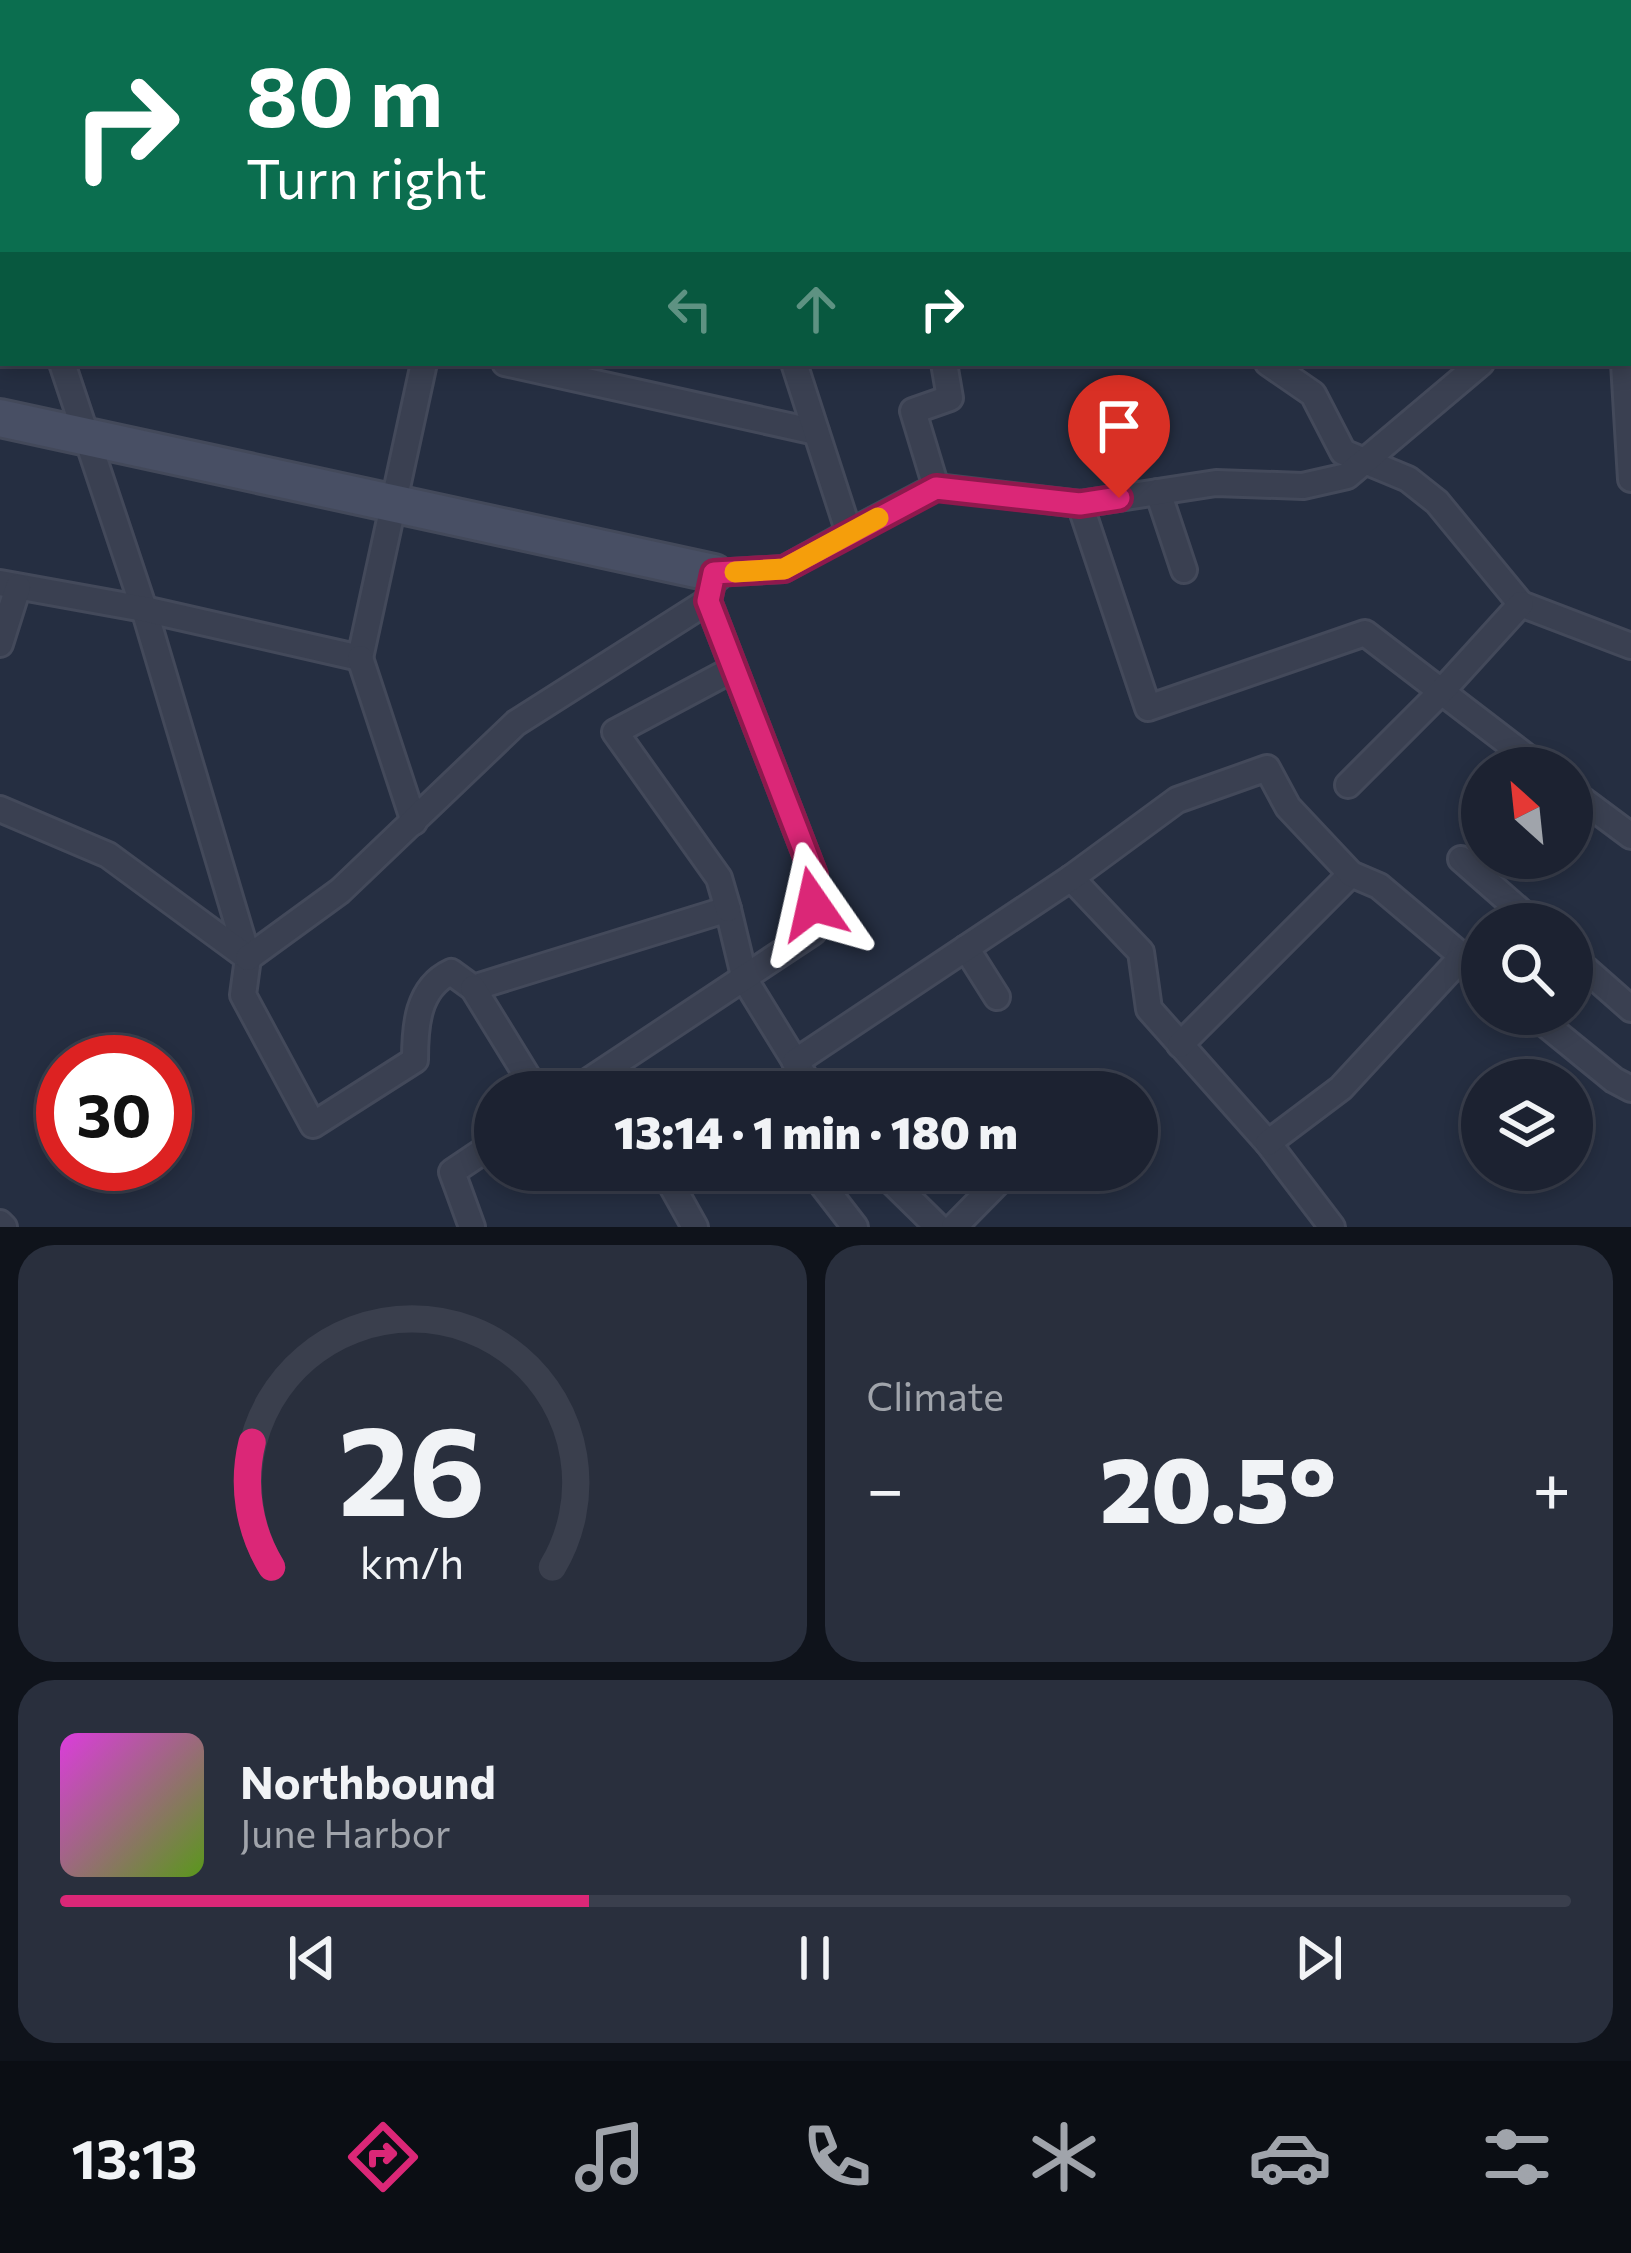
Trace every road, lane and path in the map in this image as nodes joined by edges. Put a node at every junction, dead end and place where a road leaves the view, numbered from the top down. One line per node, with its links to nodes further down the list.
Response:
1 (63, 366): 11 (street)
2 (423, 366): 17 (street)
3 (527, 366): 10 (street)
4 (795, 366): 10 (street)
5 (945, 366): 14 (street)
6 (1272, 366): 12 (street)
7 (1477, 366): 12 (street)
8 (1629, 395): 13 (street)
9 (0, 418): 11 (street)
10 (816, 432): 18 (street)
11 (85, 437): 17 (street); 23 (street)
12 (1364, 463): 15 (street); 22 (street)
13 (1631, 479)
14 (936, 488): 16 (street); 18 (street)
15 (1158, 492): 16 (street); 19 (street)
16 (1080, 504): 28 (street)
17 (395, 505): 21 (street); 26 (street)
18 (849, 533): 21 (street)
19 (1184, 570)
20 (9, 585): 23 (street); 24 (street)
21 (711, 587): 27 (street); 33 (street)
22 (1521, 604): 25 (street); 28 (street)
23 (144, 609): 26 (street); 43 (street)
24 (0, 644)
25 (1631, 646)
26 (360, 658): 33 (street)
27 (733, 669): 39 (street); 45 (street)
28 (1441, 692): 29 (street); 30 (street)
29 (1513, 747)
30 (1348, 784)
31 (1593, 808): 34 (street)
32 (0, 809): 43 (street)
33 (414, 822): 43 (street)
34 (1631, 836)
35 (1351, 874): 36 (street); 41 (street); 50 (street)
36 (1071, 878): 40 (street); 50 (street)
37 (1483, 879): 38 (street)
38 (1510, 903)
39 (728, 909): 45 (street); 46 (street)
40 (966, 948): 47 (street); 51 (street)
41 (1461, 955)
42 (1461, 957): 56 (street)
43 (248, 958): 46 (street)
44 (1593, 976): 48 (street)
45 (746, 980): 51 (street); 53 (street)
46 (473, 988): 52 (street)
47 (997, 997)
48 (1631, 1010)
49 (1559, 1035): 55 (street)
50 (1180, 1045): 56 (street)
51 (796, 1062): 54 (street)
52 (524, 1071)
53 (605, 1071)
54 (801, 1071)
55 (1631, 1089)
56 (1268, 1143): 67 (street)
57 (474, 1157): 62 (street)
58 (675, 1191): 63 (street)
59 (827, 1191): 64 (street)
60 (901, 1191): 65 (street)
61 (989, 1191): 66 (street)
62 (472, 1227)
63 (694, 1227)
64 (855, 1227)
65 (938, 1227)
66 (954, 1227)
67 (1332, 1227)

